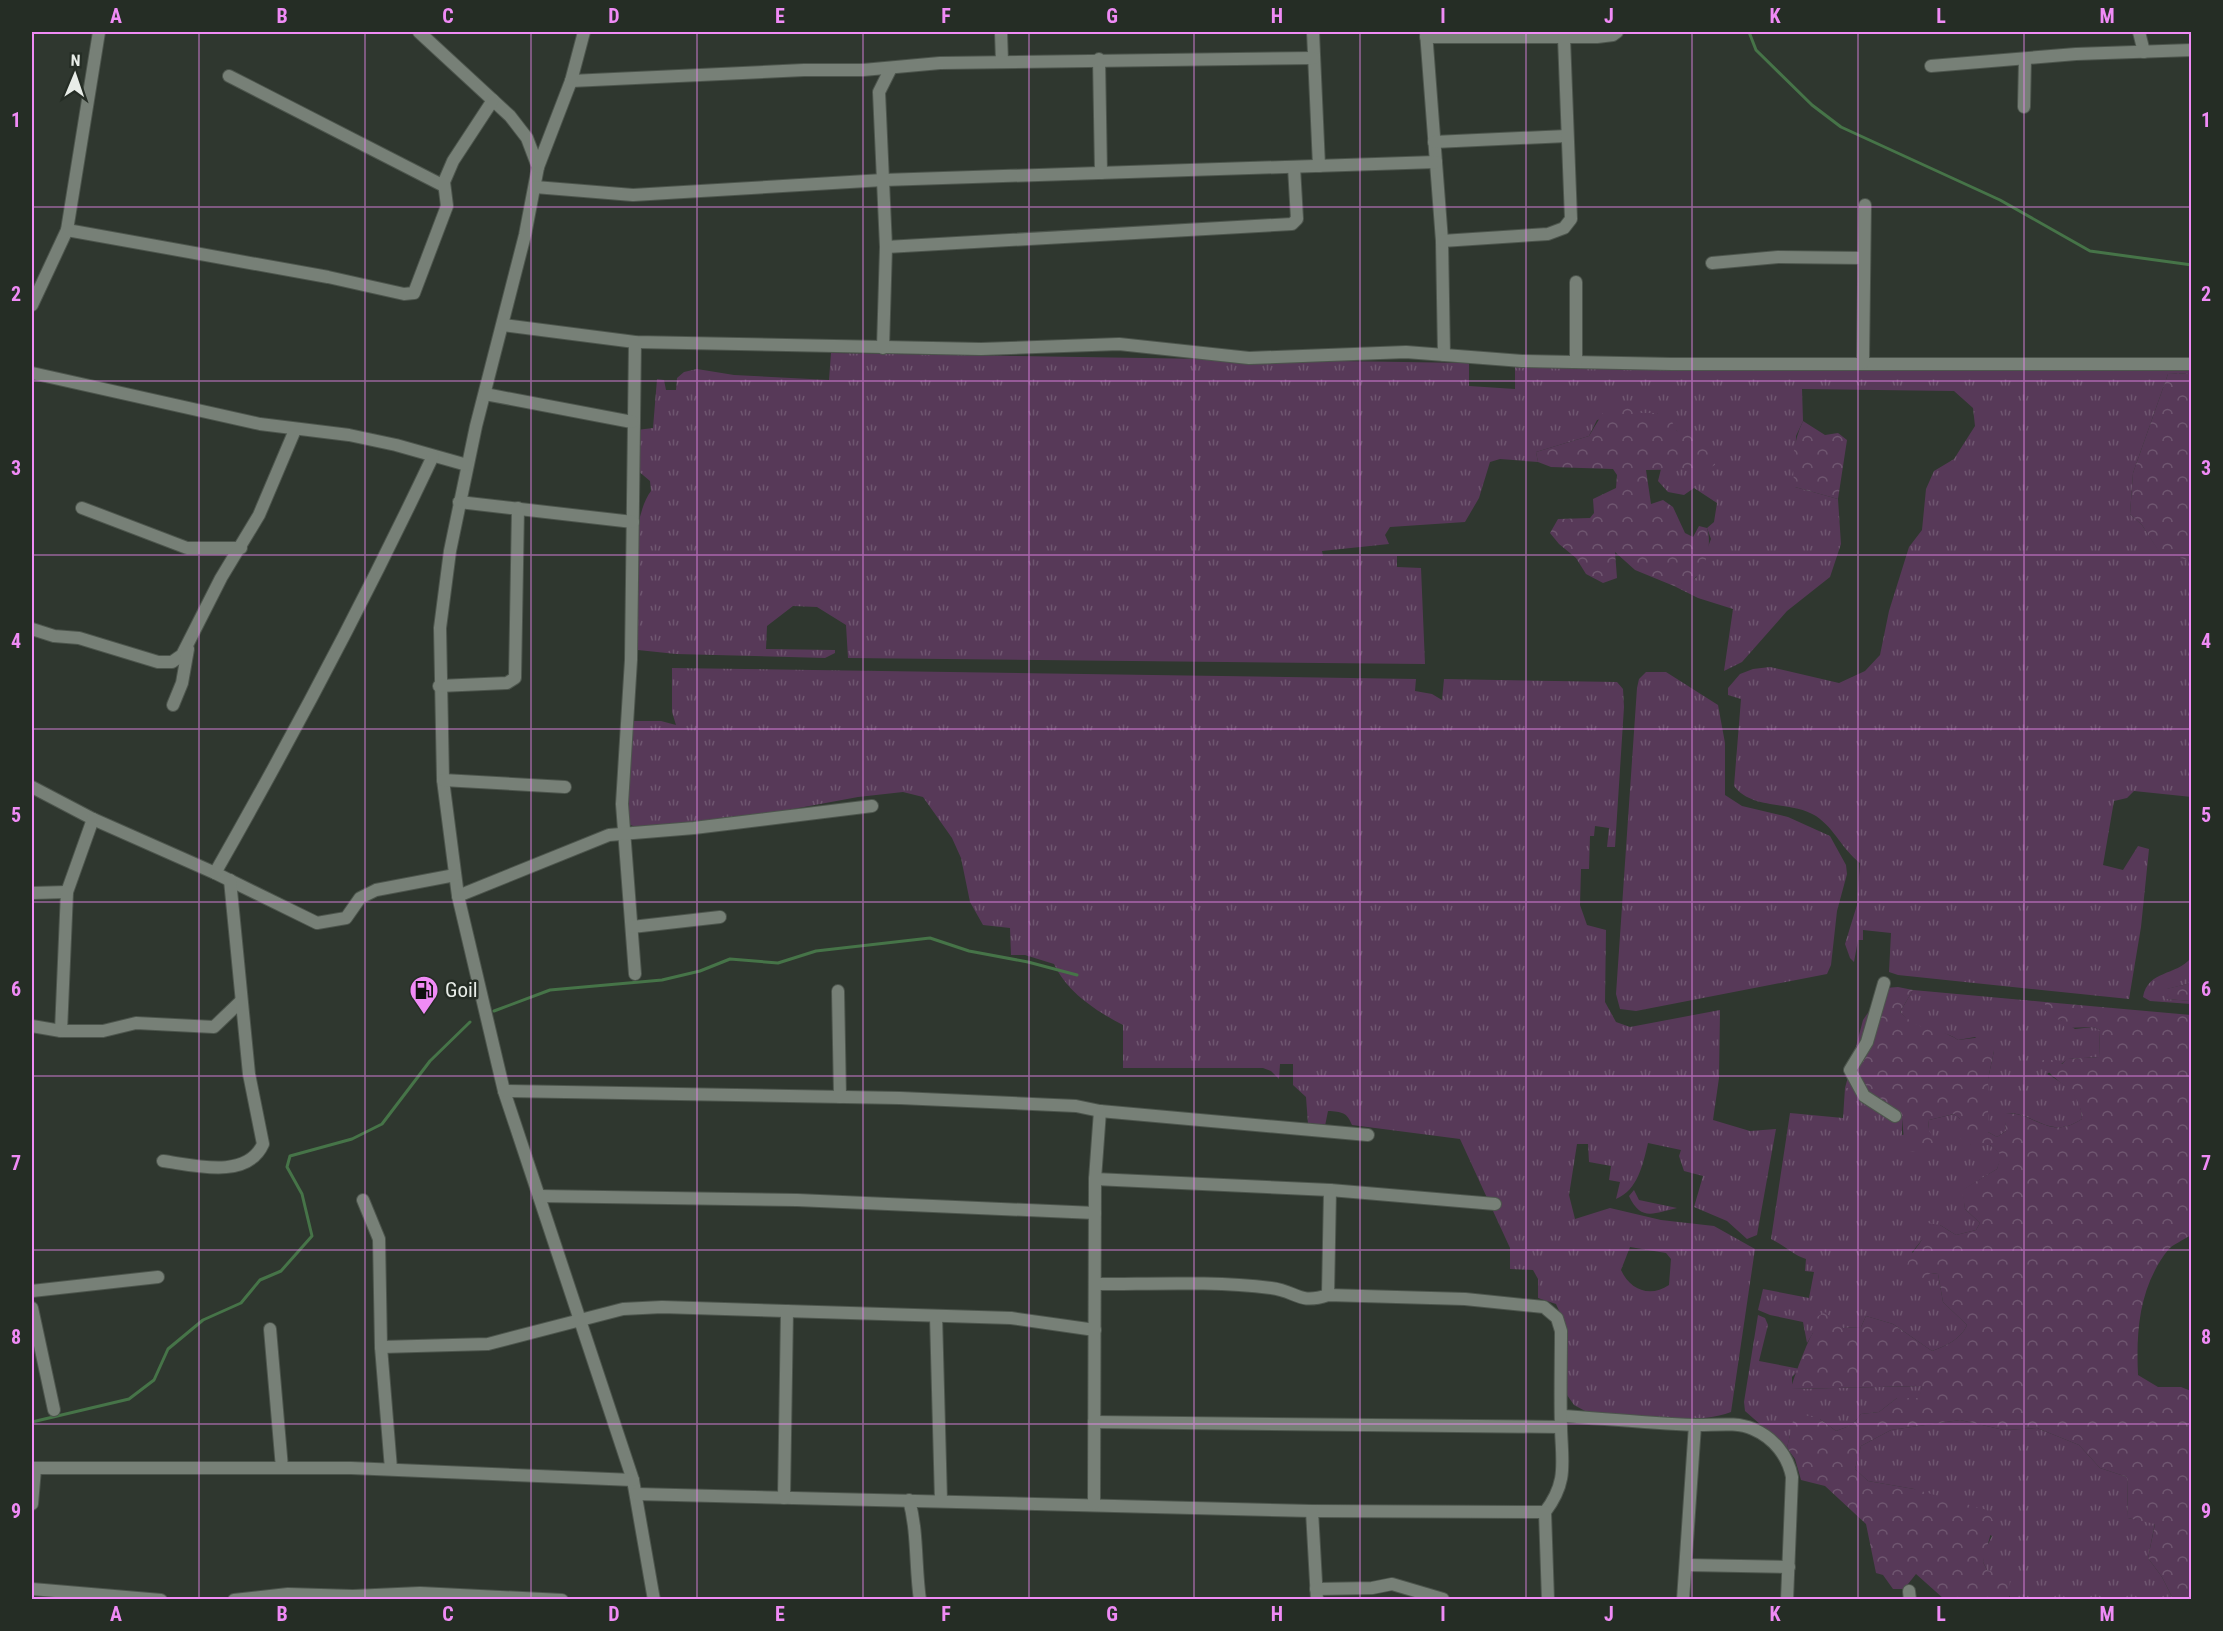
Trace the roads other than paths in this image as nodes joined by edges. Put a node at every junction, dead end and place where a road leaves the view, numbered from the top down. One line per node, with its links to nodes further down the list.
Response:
1 (99, 32): 35 (street)
2 (419, 32): 22 (street)
3 (584, 32): 20 (street)
4 (1001, 32): 15 (street)
5 (1313, 32): 12 (street)
6 (1617, 32): 9 (street)
7 (2139, 32): 11 (street)
8 (1426, 34): 9 (street); 25 (street)
9 (1564, 38): 24 (street)
10 (2192, 50): 11 (street)
11 (2144, 52): 14 (street)
12 (1314, 58): 13 (street); 27 (street)
13 (1099, 59): 15 (street); 30 (street)
14 (2025, 59): 16 (street); 23 (street)
15 (1002, 62): 17 (street)
16 (1931, 66)
17 (891, 68): 18 (street); 21 (street)
18 (863, 70): 20 (street); 21 (street)
19 (229, 76): 32 (street)
20 (571, 81): 28 (street)
21 (879, 92): 31 (street)
22 (494, 100): 28 (street); 32 (street)
23 (2024, 107)
24 (1567, 136): 25 (street); 36 (street)
25 (1434, 142): 26 (street)
26 (1436, 162): 27 (street); 36 (street)
27 (1319, 166): 29 (street)
28 (538, 167): 33 (street)
29 (1294, 167): 30 (street); 37 (street)
30 (1101, 173): 31 (street)
31 (883, 180): 33 (street); 37 (street)
32 (444, 186): 35 (street)
33 (535, 187): 43 (street)
34 (1865, 205): 38 (street)
35 (67, 230): 41 (street)
36 (1442, 241): 46 (street)
37 (886, 247): 45 (street)
38 (1864, 258): 39 (street); 48 (street)
39 (1712, 264)
40 (1576, 282): 47 (street)
41 (36, 287): 42 (street)
42 (32, 305)
43 (503, 325): 44 (street); 51 (street)
44 (634, 342): 45 (street); 52 (street)
45 (883, 348): 46 (street)
46 (1444, 355): 47 (street)
47 (1576, 362): 48 (street)
48 (1863, 363): 49 (street)
49 (2192, 364)
50 (32, 373): 53 (street)
51 (485, 394): 52 (street); 55 (street)
52 (632, 422): 59 (street)
53 (295, 430): 54 (street); 60 (street)
54 (433, 456): 55 (street); 71 (street)
55 (467, 465): 56 (street)
56 (459, 502): 58 (street); 63 (street)
57 (82, 508): 60 (street)
58 (518, 508): 59 (street); 63 (street)
59 (633, 522): 70 (street)
60 (241, 548): 62 (street)
61 (32, 629): 62 (street)
62 (188, 648): 64 (street)
63 (439, 686): 65 (street)
64 (173, 705)
65 (443, 780): 67 (street); 72 (street)
66 (32, 787): 69 (street)
67 (565, 787)
68 (872, 806): 70 (street)
69 (93, 819): 71 (street); 74 (street)
70 (624, 832): 76 (street); 78 (street)
71 (215, 873): 73 (street)
72 (455, 875): 73 (street); 76 (street)
73 (230, 880): 82 (street)
74 (67, 892): 75 (street); 84 (street)
75 (32, 893)
76 (458, 896): 85 (street)
77 (720, 917): 78 (street)
78 (632, 927): 79 (street)
79 (635, 974)
80 (1884, 983): 88 (street)
81 (838, 991): 86 (street)
82 (240, 1002): 84 (street); 90 (street)
83 (32, 1026): 84 (street)
84 (61, 1031)
85 (504, 1091): 86 (street); 93 (street)
86 (840, 1097): 87 (street)
87 (1100, 1111): 89 (street); 91 (street)
88 (1895, 1116)
89 (1368, 1135)
90 (163, 1161)
91 (1095, 1179): 92 (street); 96 (street)
92 (1330, 1190): 95 (street); 100 (street)
93 (539, 1196): 96 (street); 104 (street)
94 (363, 1200): 107 (street)
95 (1495, 1204)
96 (1095, 1213): 98 (street)
97 (158, 1277): 99 (street)
98 (1095, 1284): 100 (street); 106 (street)
99 (32, 1291)
100 (1328, 1295): 110 (street)
101 (32, 1308): 108 (street)
102 (787, 1311): 103 (street); 104 (street); 117 (street)
103 (936, 1316): 106 (street); 119 (street)
104 (582, 1320): 107 (street); 115 (street)
105 (270, 1329): 112 (street)
106 (1095, 1330): 109 (street)
107 (381, 1347): 114 (street)
108 (54, 1410)
109 (1094, 1422): 110 (street); 121 (street)
110 (1562, 1422): 111 (street); 123 (street)
111 (1695, 1425): 124 (street); 125 (street)
112 (282, 1468): 113 (street); 114 (street)
113 (33, 1469): 120 (street)
114 (392, 1469): 115 (street)
115 (633, 1480): 116 (street)
116 (636, 1494): 117 (street); 131 (street)
117 (784, 1498): 118 (street)
118 (909, 1500): 119 (street); 132 (street)
119 (941, 1501): 121 (street)
120 (32, 1504)
121 (1094, 1504): 122 (street)
122 (1312, 1511): 123 (street); 127 (street)
123 (1545, 1512): 134 (street)
124 (1687, 1565): 125 (street); 135 (street)
125 (1789, 1567): 136 (street)
126 (32, 1589): 128 (street)
127 (1317, 1594): 133 (street)
128 (161, 1599)
129 (234, 1599): 130 (street)
130 (562, 1599)
131 (654, 1599)
132 (920, 1599)
133 (1443, 1599)
134 (1548, 1599)
135 (1683, 1599)
136 (1787, 1599)

